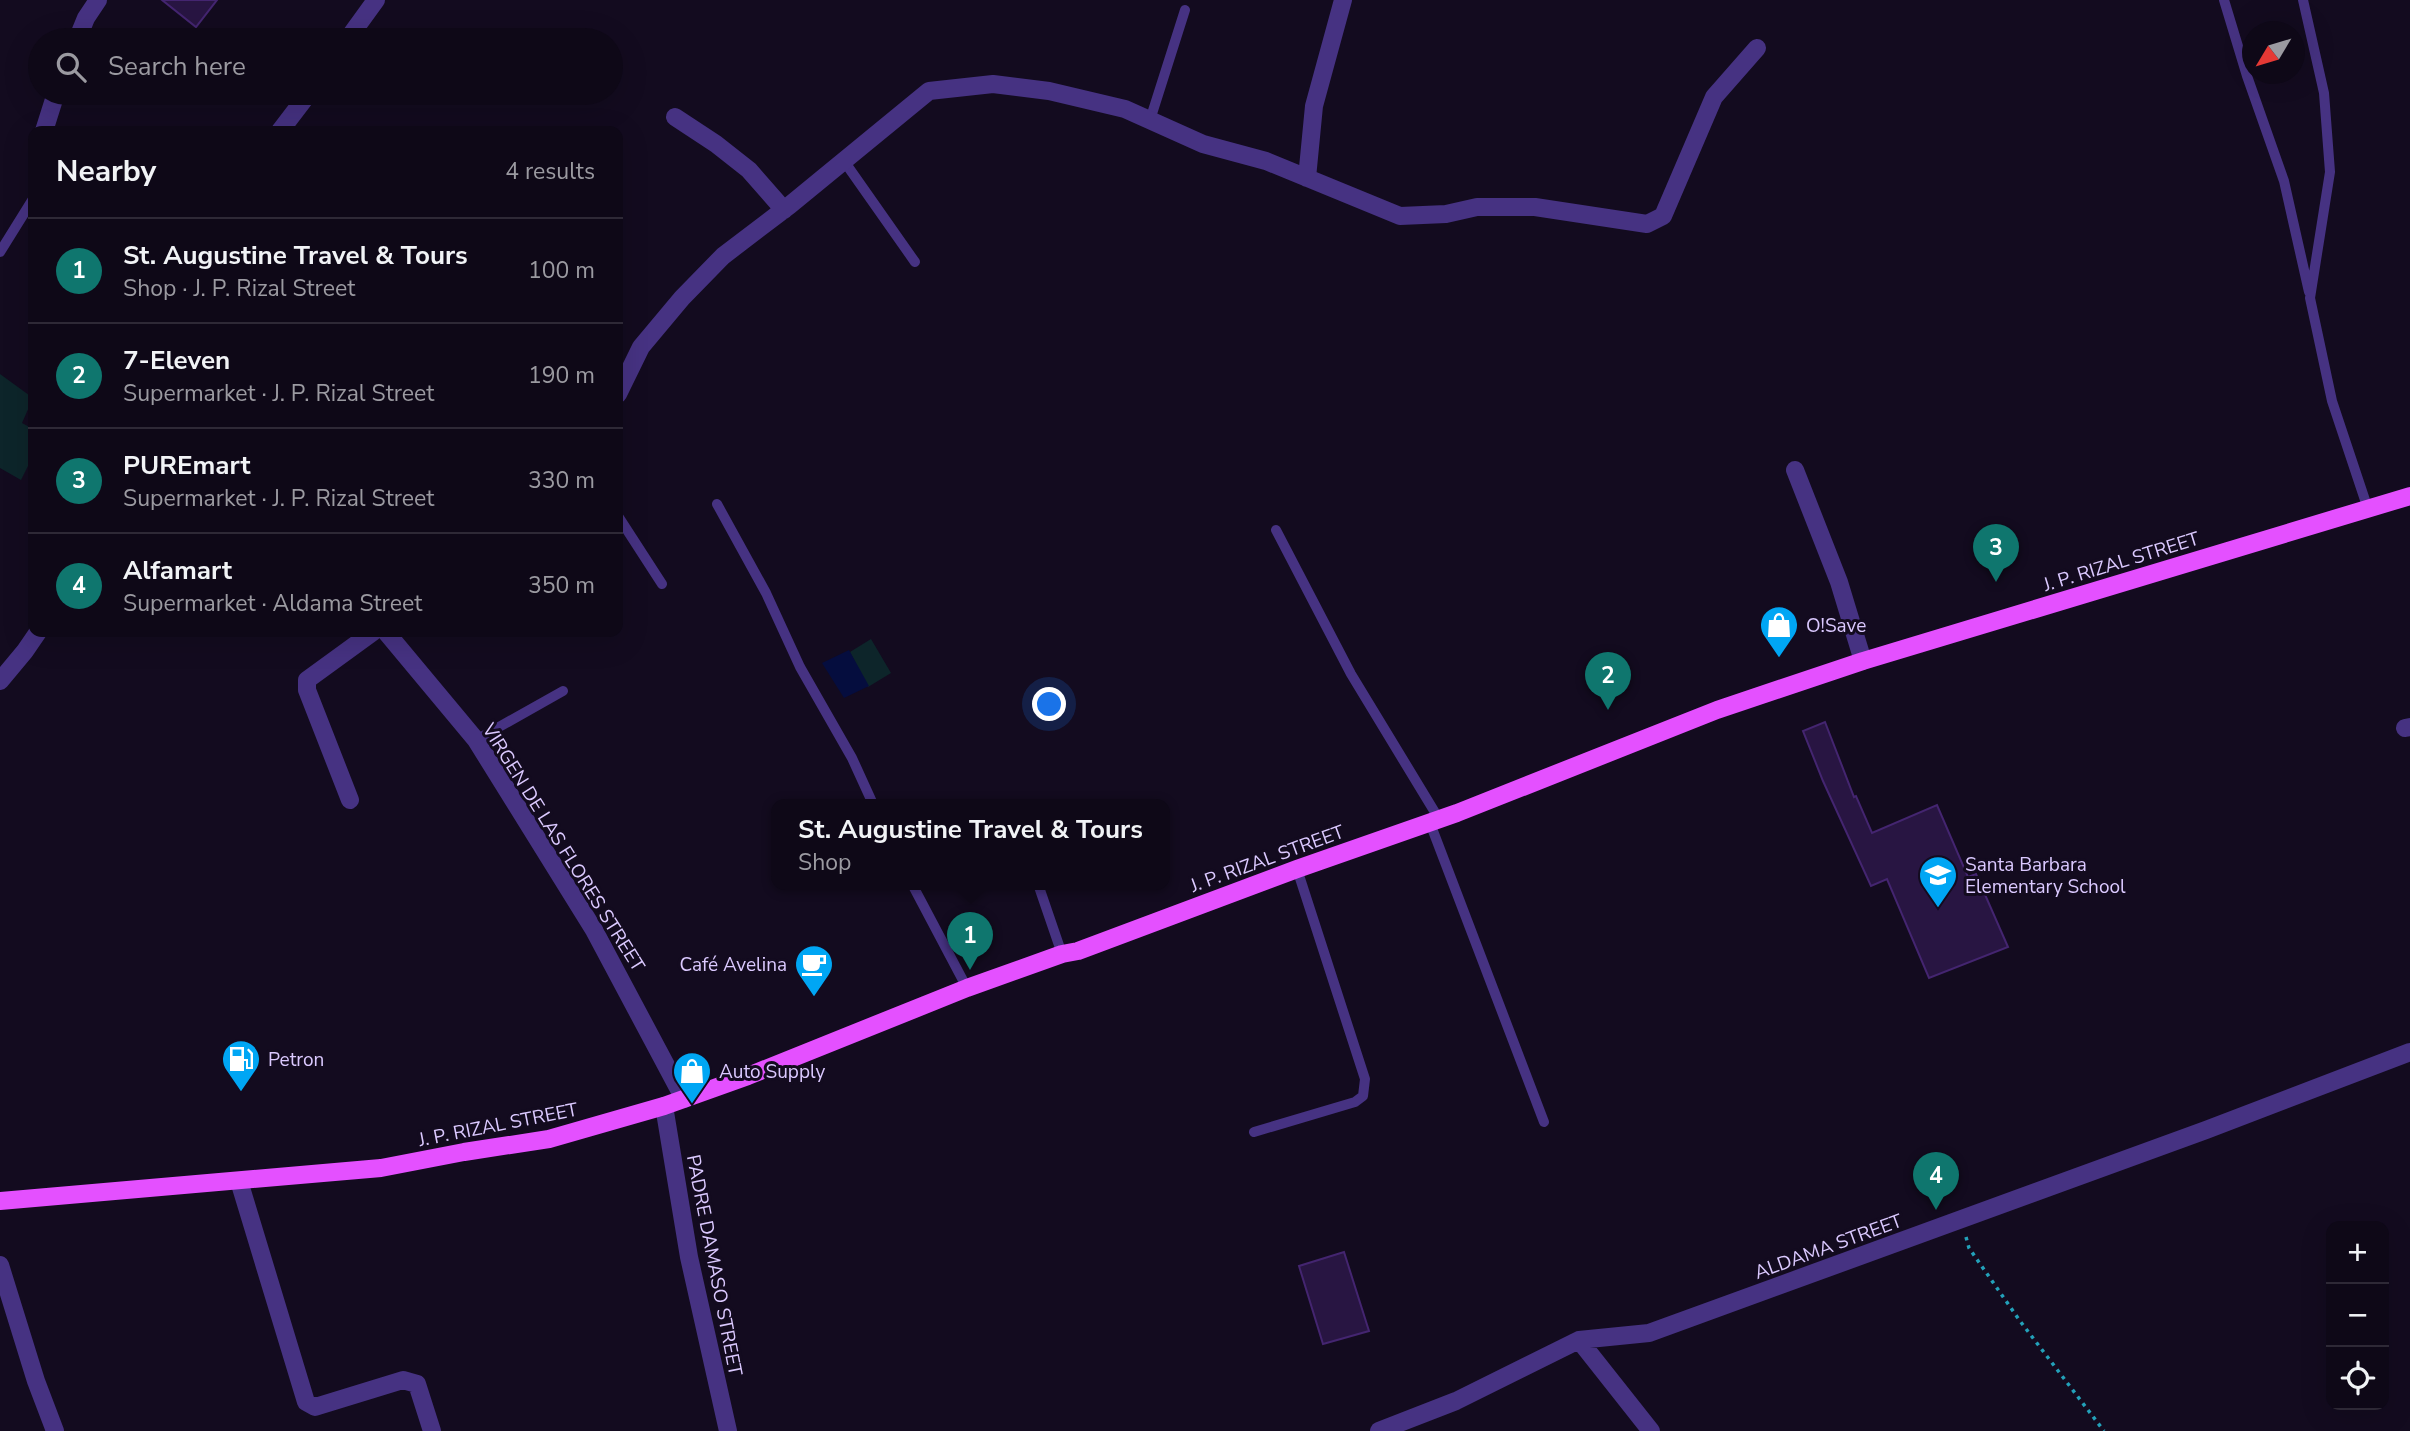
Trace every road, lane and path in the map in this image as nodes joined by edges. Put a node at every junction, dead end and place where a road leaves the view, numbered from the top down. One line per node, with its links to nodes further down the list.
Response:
1 (98, 0): 7 (street)
2 (1343, 0): 17 (street)
3 (2224, 0): 22 (lane)
4 (2303, 0): 22 (lane)
5 (368, 3): 8 (street)
6 (1185, 10): 13 (lane)
7 (82, 28)
8 (354, 28)
9 (1757, 48): 17 (street)
10 (52, 105): 14 (street)
11 (300, 105): 15 (street)
12 (674, 117): 19 (street)
13 (1150, 120): 16 (street); 17 (street)
14 (46, 126)
15 (284, 126)
16 (844, 161): 19 (street); 21 (lane)
17 (1307, 178)
18 (28, 207): 20 (lane)
19 (784, 210): 23 (street)
20 (0, 252)
21 (915, 262)
22 (2310, 298): 27 (lane)
23 (623, 384)
24 (1795, 470): 34 (street)
25 (2410, 496): 27 (main road, J. P. RIZAL STREET)
26 (717, 504): 38 (lane)
27 (2368, 509): 34 (main road, J. P. RIZAL STREET)
28 (623, 524): 30 (lane)
29 (1276, 530): 40 (lane)
30 (662, 584)
31 (34, 637): 35 (street)
32 (366, 637): 39 (street)
33 (390, 637): 37 (street, VIRGEN DE LAS FLORES STREET)
34 (1863, 661): 40 (main road, J. P. RIZAL STREET)
35 (0, 681)
36 (563, 691): 37 (lane)
37 (476, 740): 47 (street, VIRGEN DE LAS FLORES STREET)
38 (871, 799)
39 (350, 800)
40 (1435, 821): 41 (main road, J. P. RIZAL STREET); 49 (lane)
41 (1297, 869): 44 (main road, J. P. RIZAL STREET); 50 (lane)
42 (915, 890): 45 (lane)
43 (1040, 890): 44 (lane)
44 (1062, 954): 45 (main road, J. P. RIZAL STREET)
45 (967, 988): 47 (main road, J. P. RIZAL STREET)
46 (2410, 1052): 53 (street, ALDAMA STREET)
47 (684, 1099): 48 (main road, J. P. RIZAL STREET)
48 (664, 1106): 51 (main road, J. P. RIZAL STREET); 59 (street, PADRE DAMASO STREET)
49 (1544, 1122)
50 (1254, 1132)
51 (239, 1181): 52 (main road, J. P. RIZAL STREET); 58 (street)
52 (0, 1201)
53 (1961, 1220): 55 (street, ALDAMA STREET); 61 (path)
54 (0, 1265): 57 (street)
55 (1580, 1340): 56 (street, ALDAMA STREET); 60 (street)
56 (1392, 1429)
57 (55, 1431)
58 (432, 1431)
59 (728, 1431)
60 (1651, 1431)
61 (2104, 1431)

